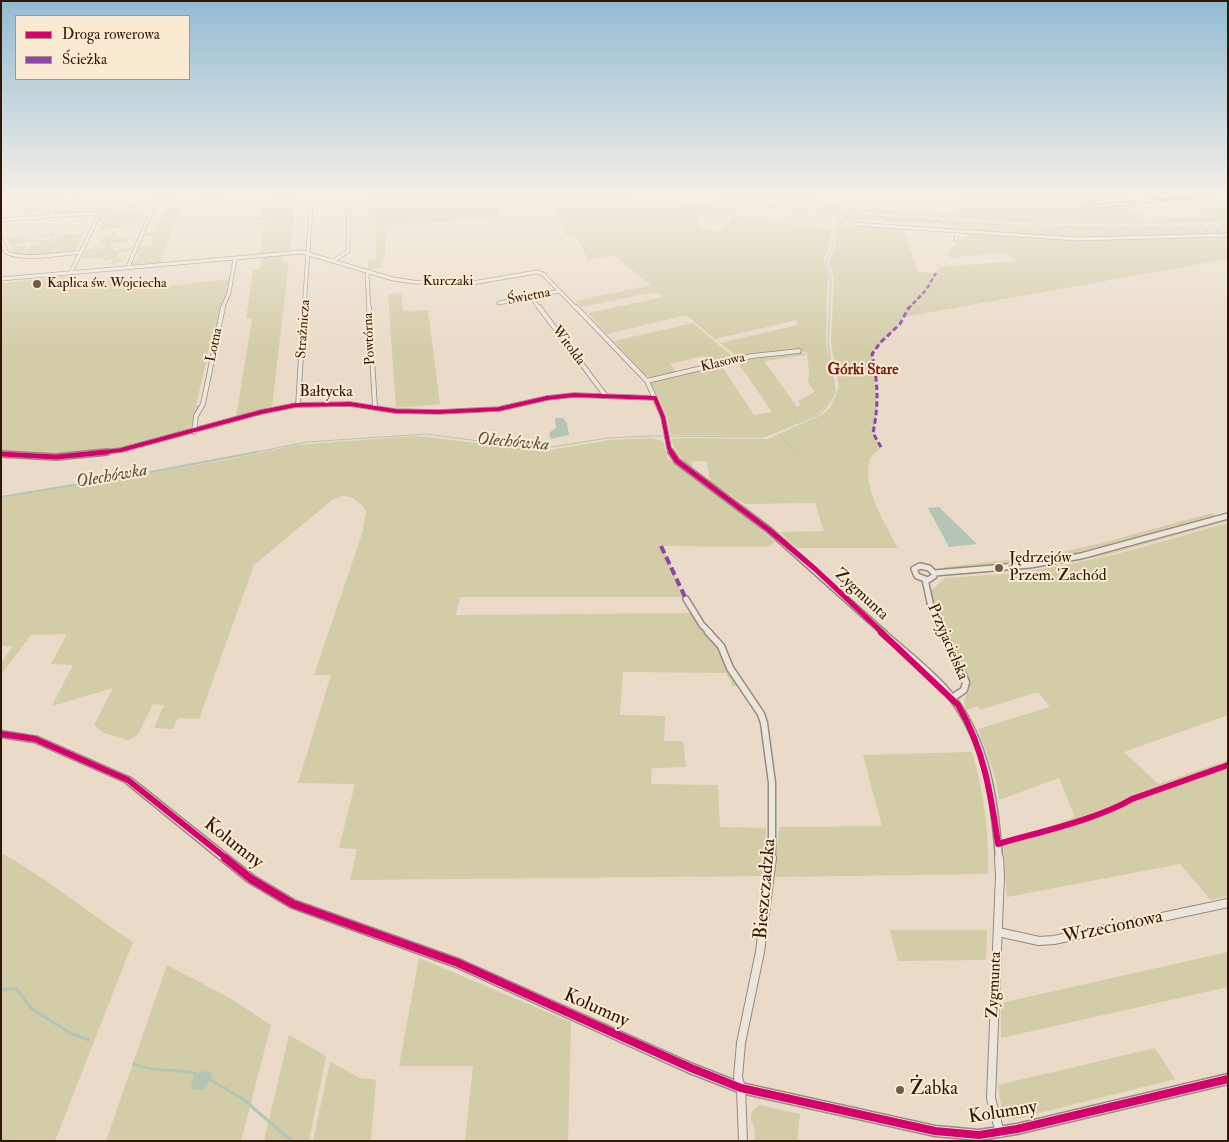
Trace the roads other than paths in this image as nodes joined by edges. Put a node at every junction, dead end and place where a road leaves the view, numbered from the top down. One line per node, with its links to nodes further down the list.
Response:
1 (4, 246): 6 (street)
2 (84, 246): 6 (street)
3 (137, 246): 10 (street)
4 (309, 246): 7 (street, Strażnicza)
5 (348, 246): 9 (street)
6 (81, 252): 12 (street)
7 (309, 253): 8 (street, Kurczaki); 9 (street, Kurczaki); 22 (street, Strażnicza)
8 (235, 258): 10 (street, Kurczaki); 24 (street, Lotna)
9 (335, 260): 11 (street, Kurczaki)
10 (128, 267): 12 (street, Kurczaki)
11 (369, 271): 13 (street, Kurczaki); 23 (street, Powtórna)
12 (72, 272): 14 (street, Kurczaki)
13 (540, 272): 15 (street, Zygmunta)
14 (1, 280)
15 (560, 291): 16 (street, Świetna); 19 (street, Zygmunta)
16 (531, 297): 17 (street, Świetna); 20 (street, Witolda)
17 (499, 303)
18 (799, 351): 19 (street, Klasowa)
19 (647, 381): 21 (street, Zygmunta)
20 (605, 395): 21 (street, Bałtycka); 23 (street, Bałtycka)
21 (656, 398): 30 (street, Zygmunta)
22 (298, 405): 23 (street, Bałtycka); 24 (street, Bałtycka)
23 (376, 407)
24 (194, 432): 25 (street, Bałtycka)
25 (1, 454)
26 (1228, 516): 27 (street)
27 (934, 573): 28 (street); 28 (street, Przyjacielska)
28 (925, 579): 30 (street, Przyjacielska)
29 (686, 599): 35 (street, Bieszczadzka)
30 (952, 698): 33 (street, Zygmunta)
31 (1, 734): 35 (street, Kolumny)
32 (1228, 903): 33 (street, Wrzecionowa)
33 (998, 932): 36 (street, Zygmunta)
34 (1228, 1079): 36 (street, Kolumny)
35 (741, 1088): 36 (street, Kolumny); 37 (street, Bieszczadzka)
36 (1000, 1133)
37 (743, 1141)

